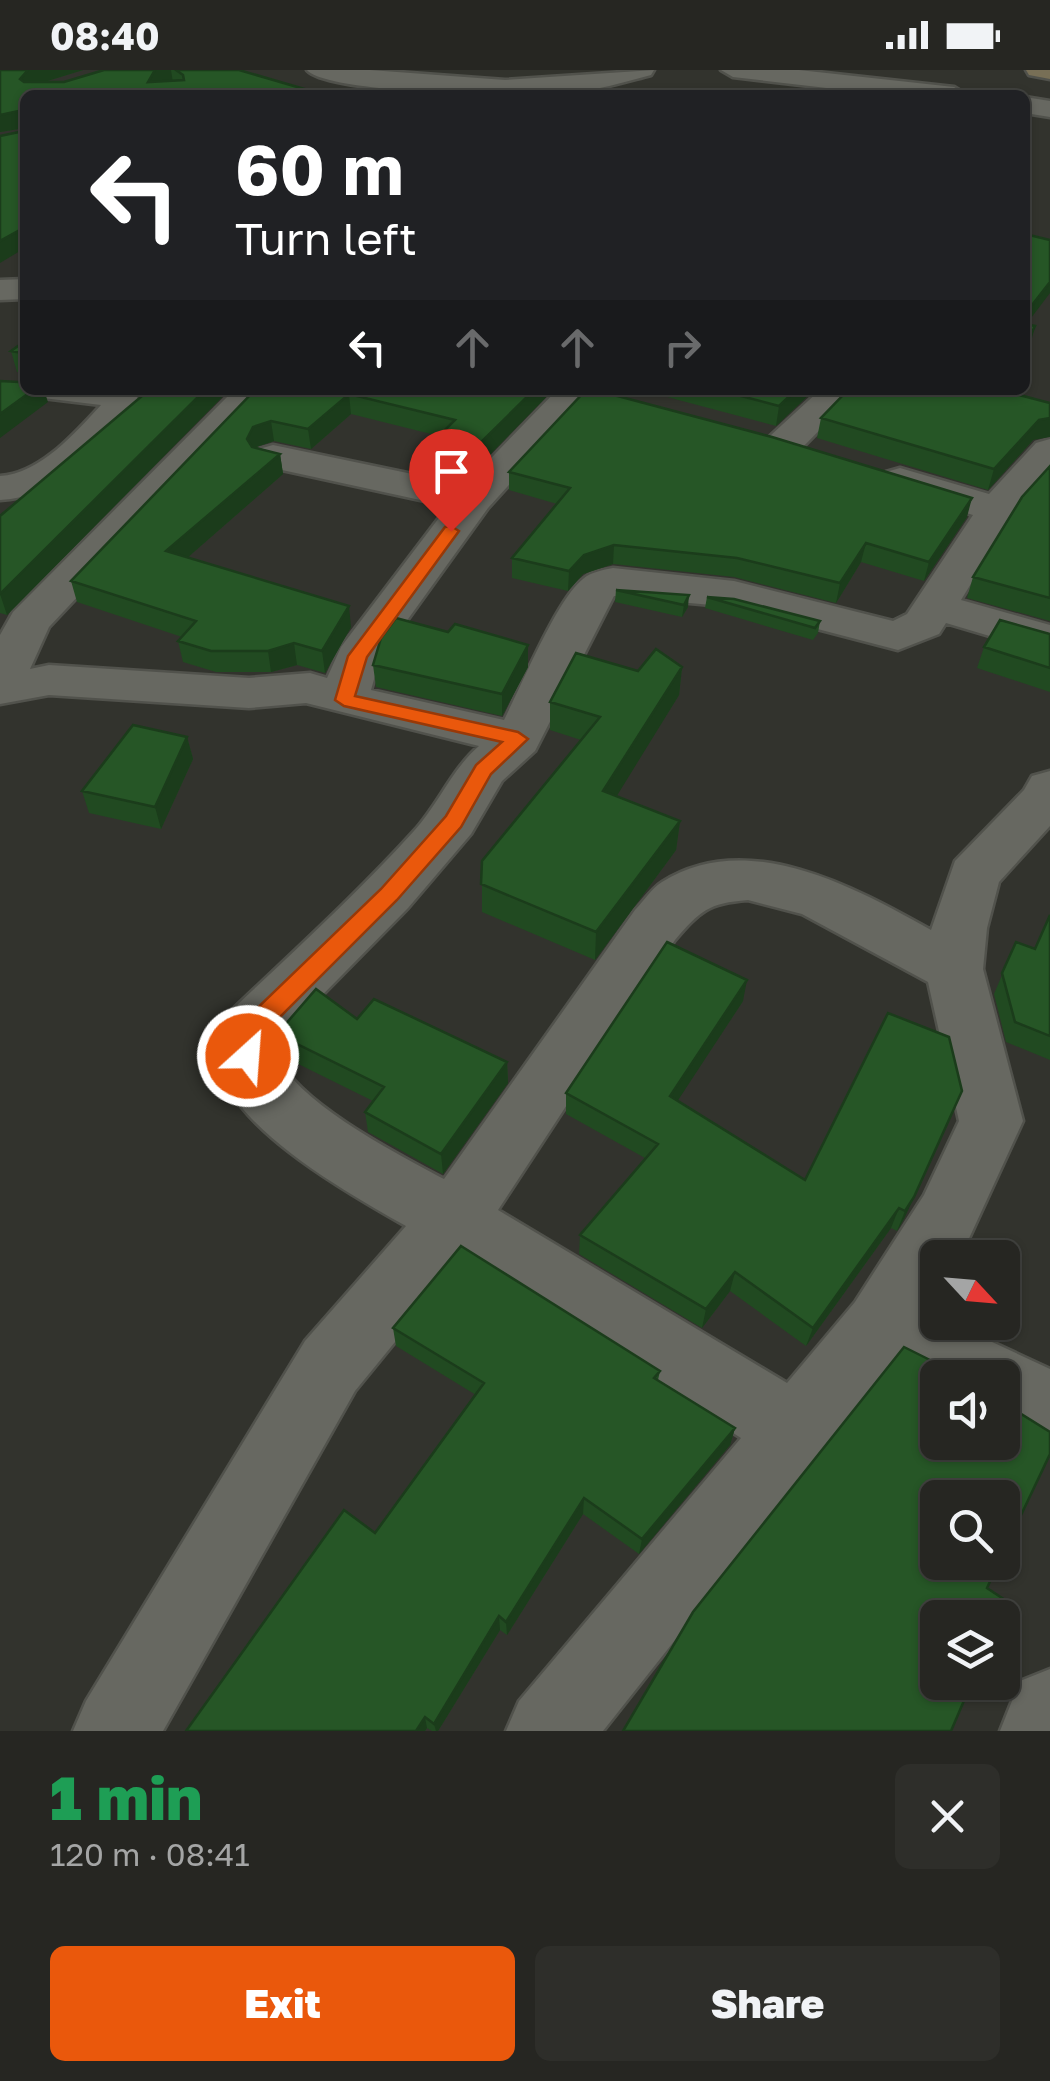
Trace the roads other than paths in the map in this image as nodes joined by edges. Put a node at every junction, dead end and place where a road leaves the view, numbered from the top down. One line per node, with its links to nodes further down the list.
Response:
1 (319, 70): 6 (street)
2 (642, 70): 6 (street)
3 (733, 70): 7 (street)
4 (1038, 70): 5 (street)
5 (1050, 72)
6 (378, 79): 8 (street)
7 (892, 84): 9 (street)
8 (361, 90)
9 (926, 90)
10 (115, 395): 16 (street)
11 (249, 395): 21 (street)
12 (592, 395): 17 (street)
13 (838, 395): 18 (street)
14 (1050, 451): 18 (street)
15 (274, 457): 17 (street)
16 (0, 488)
17 (474, 499): 22 (street)
18 (998, 509): 19 (street)
19 (935, 606): 20 (street); 23 (street)
20 (1050, 640)
21 (0, 686): 22 (street)
22 (344, 700): 23 (street)
23 (518, 739): 26 (street)
24 (1047, 798): 25 (street)
25 (954, 970): 26 (street); 27 (street)
26 (454, 1219): 31 (street); 33 (street)
27 (880, 1326): 28 (street); 31 (street)
28 (951, 1360)
29 (1020, 1392): 30 (street)
30 (1050, 1406)
31 (793, 1428): 34 (street)
32 (1050, 1710): 35 (street)
33 (116, 1731)
34 (549, 1731)
35 (1043, 1731)

